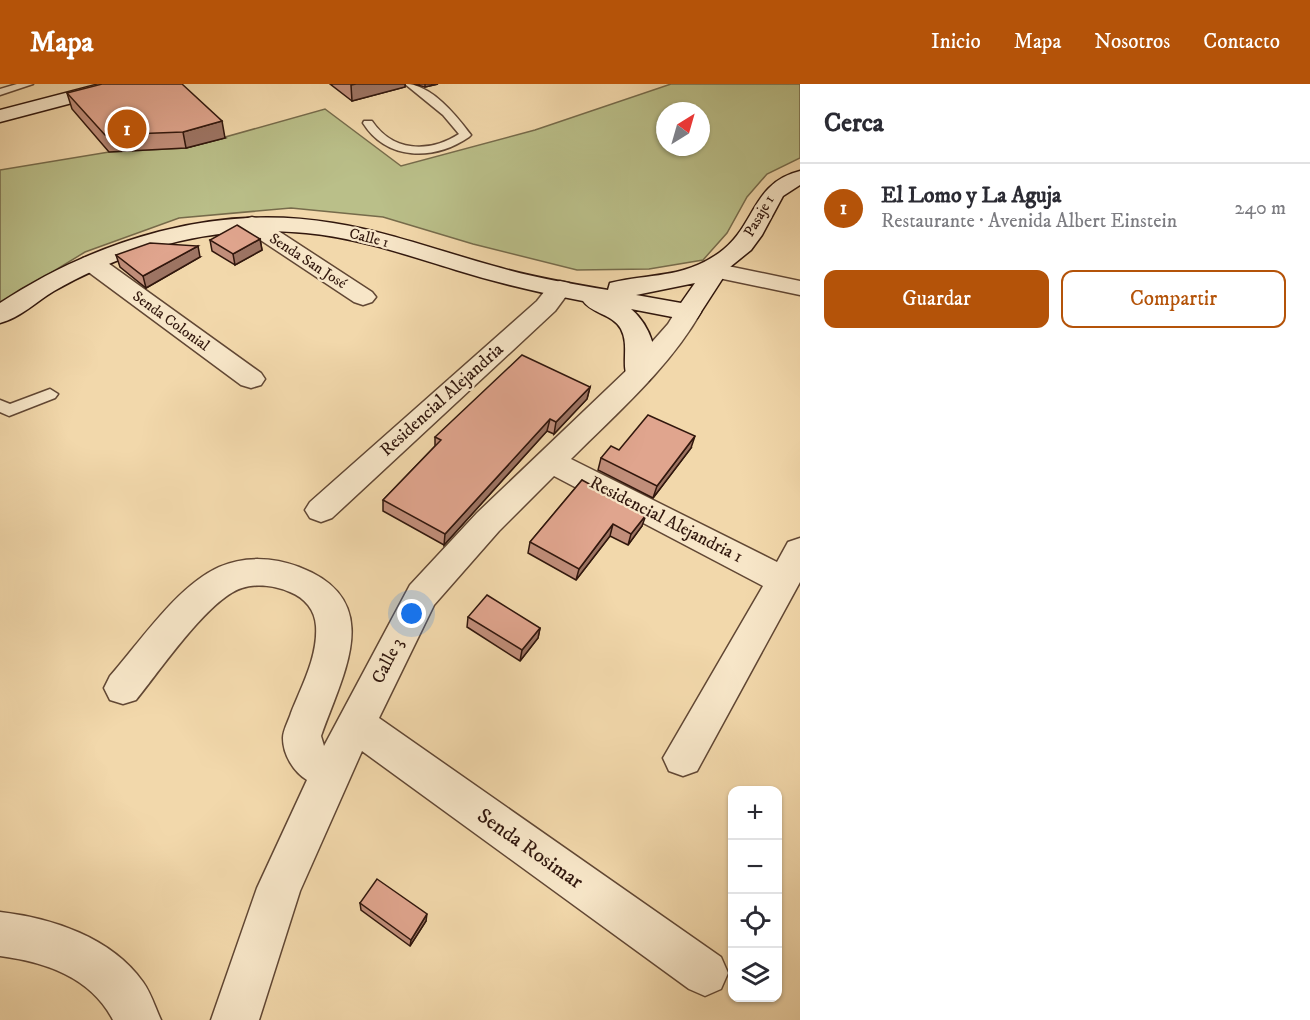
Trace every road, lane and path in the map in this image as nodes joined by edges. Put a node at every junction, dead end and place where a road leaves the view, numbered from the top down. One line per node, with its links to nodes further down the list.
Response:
1 (28, 84): 4 (lane)
2 (122, 84): 5 (street)
3 (410, 84): 6 (lane)
4 (0, 92)
5 (0, 116)
6 (368, 123)
7 (800, 177): 10 (street, Pasaje 1)
8 (252, 224): 9 (street, Calle 1); 11 (street, Calle 1); 13 (street, Senda San José)
9 (92, 262): 15 (street, Calle 1); 17 (street, Senda Colonial)
10 (720, 266): 11 (street); 12 (street); 14 (street)
11 (560, 288): 14 (street, Calle 1); 16 (street); 21 (street, Residencial Alejandria)
12 (800, 288)
13 (363, 297)
14 (688, 312): 16 (street, Calle 3)
15 (0, 315)
16 (639, 374): 20 (street, Calle 3)
17 (251, 379)
18 (50, 394): 19 (lane)
19 (0, 405)
20 (550, 461): 22 (street, Residencial Alejandria 1); 24 (street, Calle 3)
21 (321, 510)
22 (791, 566): 25 (street)
23 (123, 688): 26 (street)
24 (356, 724): 26 (street, Calle 3); 28 (street, Senda Rosimar)
25 (682, 758)
26 (331, 773): 30 (street, Calle 3)
27 (0, 933): 29 (street)
28 (705, 973)
29 (137, 1020)
30 (235, 1020)

